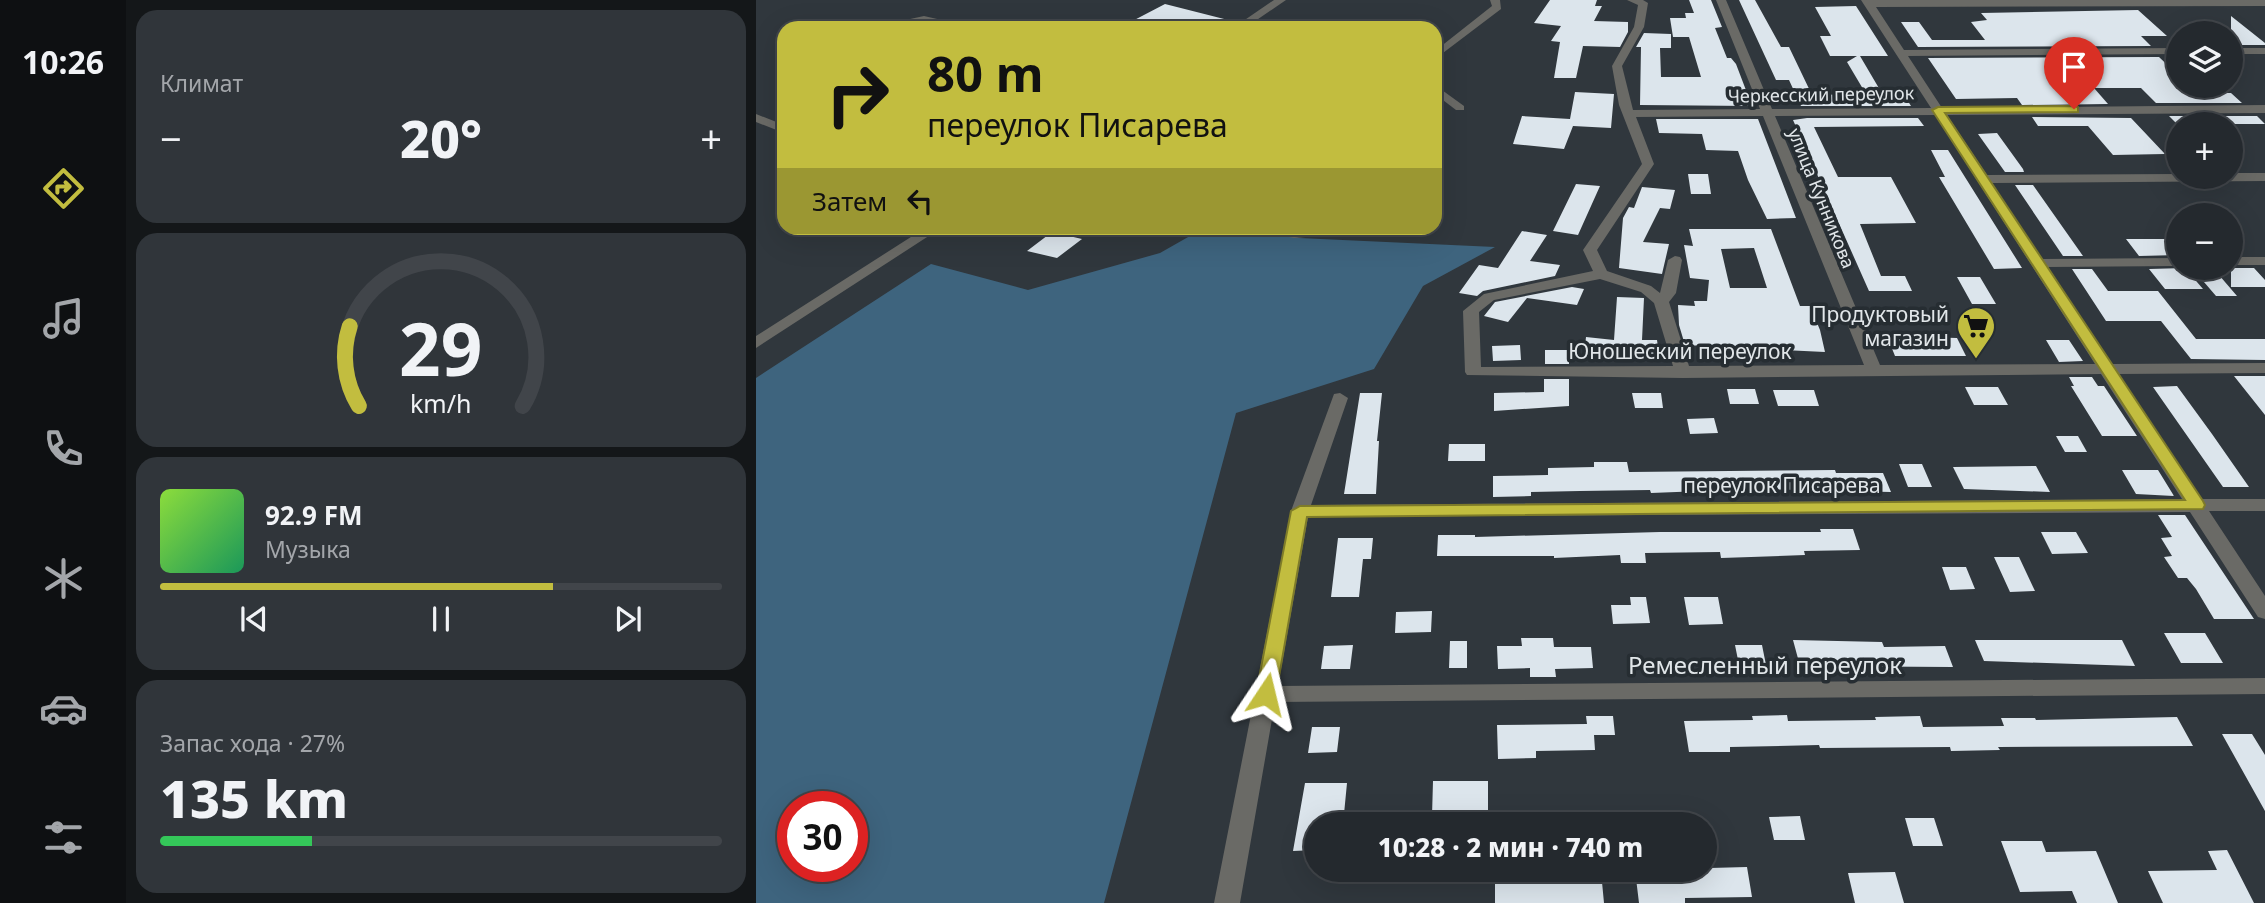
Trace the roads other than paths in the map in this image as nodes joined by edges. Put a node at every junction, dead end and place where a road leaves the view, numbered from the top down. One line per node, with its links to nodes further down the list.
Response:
1 (1281, 0): 10 (street)
2 (1494, 0): 11 (street)
3 (1632, 0): 21 (street)
4 (1721, 0): 20 (street, улица Кунникова)
5 (1868, 2): 6 (street); 15 (street)
6 (1943, 2): 7 (street)
7 (2265, 3)
8 (911, 21): 9 (street)
9 (933, 21)
10 (1249, 21)
11 (1442, 50)
12 (2166, 51): 15 (street)
13 (2243, 51): 14 (street)
14 (2265, 51)
15 (1901, 53): 19 (street)
16 (1442, 94): 17 (street)
17 (1460, 108)
18 (2265, 109): 19 (street, Черкесский переулок)
19 (1938, 110): 20 (street, Черкесский переулок); 25 (street)
20 (1767, 111): 21 (street, Черкесский переулок); 37 (street, улица Кунникова)
21 (1630, 114): 32 (street)
22 (756, 118): 23 (street)
23 (777, 126)
24 (2265, 177): 25 (street)
25 (1983, 179): 31 (street)
26 (923, 235): 34 (street)
27 (1675, 260): 33 (street)
28 (2243, 261): 29 (street)
29 (2265, 261)
30 (2166, 262): 31 (street)
31 (2040, 263): 36 (street)
32 (1601, 274): 33 (street); 38 (street, Юношеский переулок)
33 (1661, 301): 38 (street)
34 (756, 344)
35 (2265, 368): 36 (street, Юношеский переулок)
36 (2108, 369): 37 (street, Юношеский переулок); 40 (street)
37 (1874, 371): 38 (street, Юношеский переулок)
38 (1683, 373)
39 (1340, 398): 42 (street)
40 (2197, 505): 41 (street, переулок Писарева); 42 (street, переулок Писарева); 43 (street)
41 (2265, 505)
42 (1300, 511): 45 (street)
43 (2265, 612)
44 (2265, 686): 45 (street, Ремесленный переулок)
45 (1266, 694): 46 (street)
46 (1227, 903)

